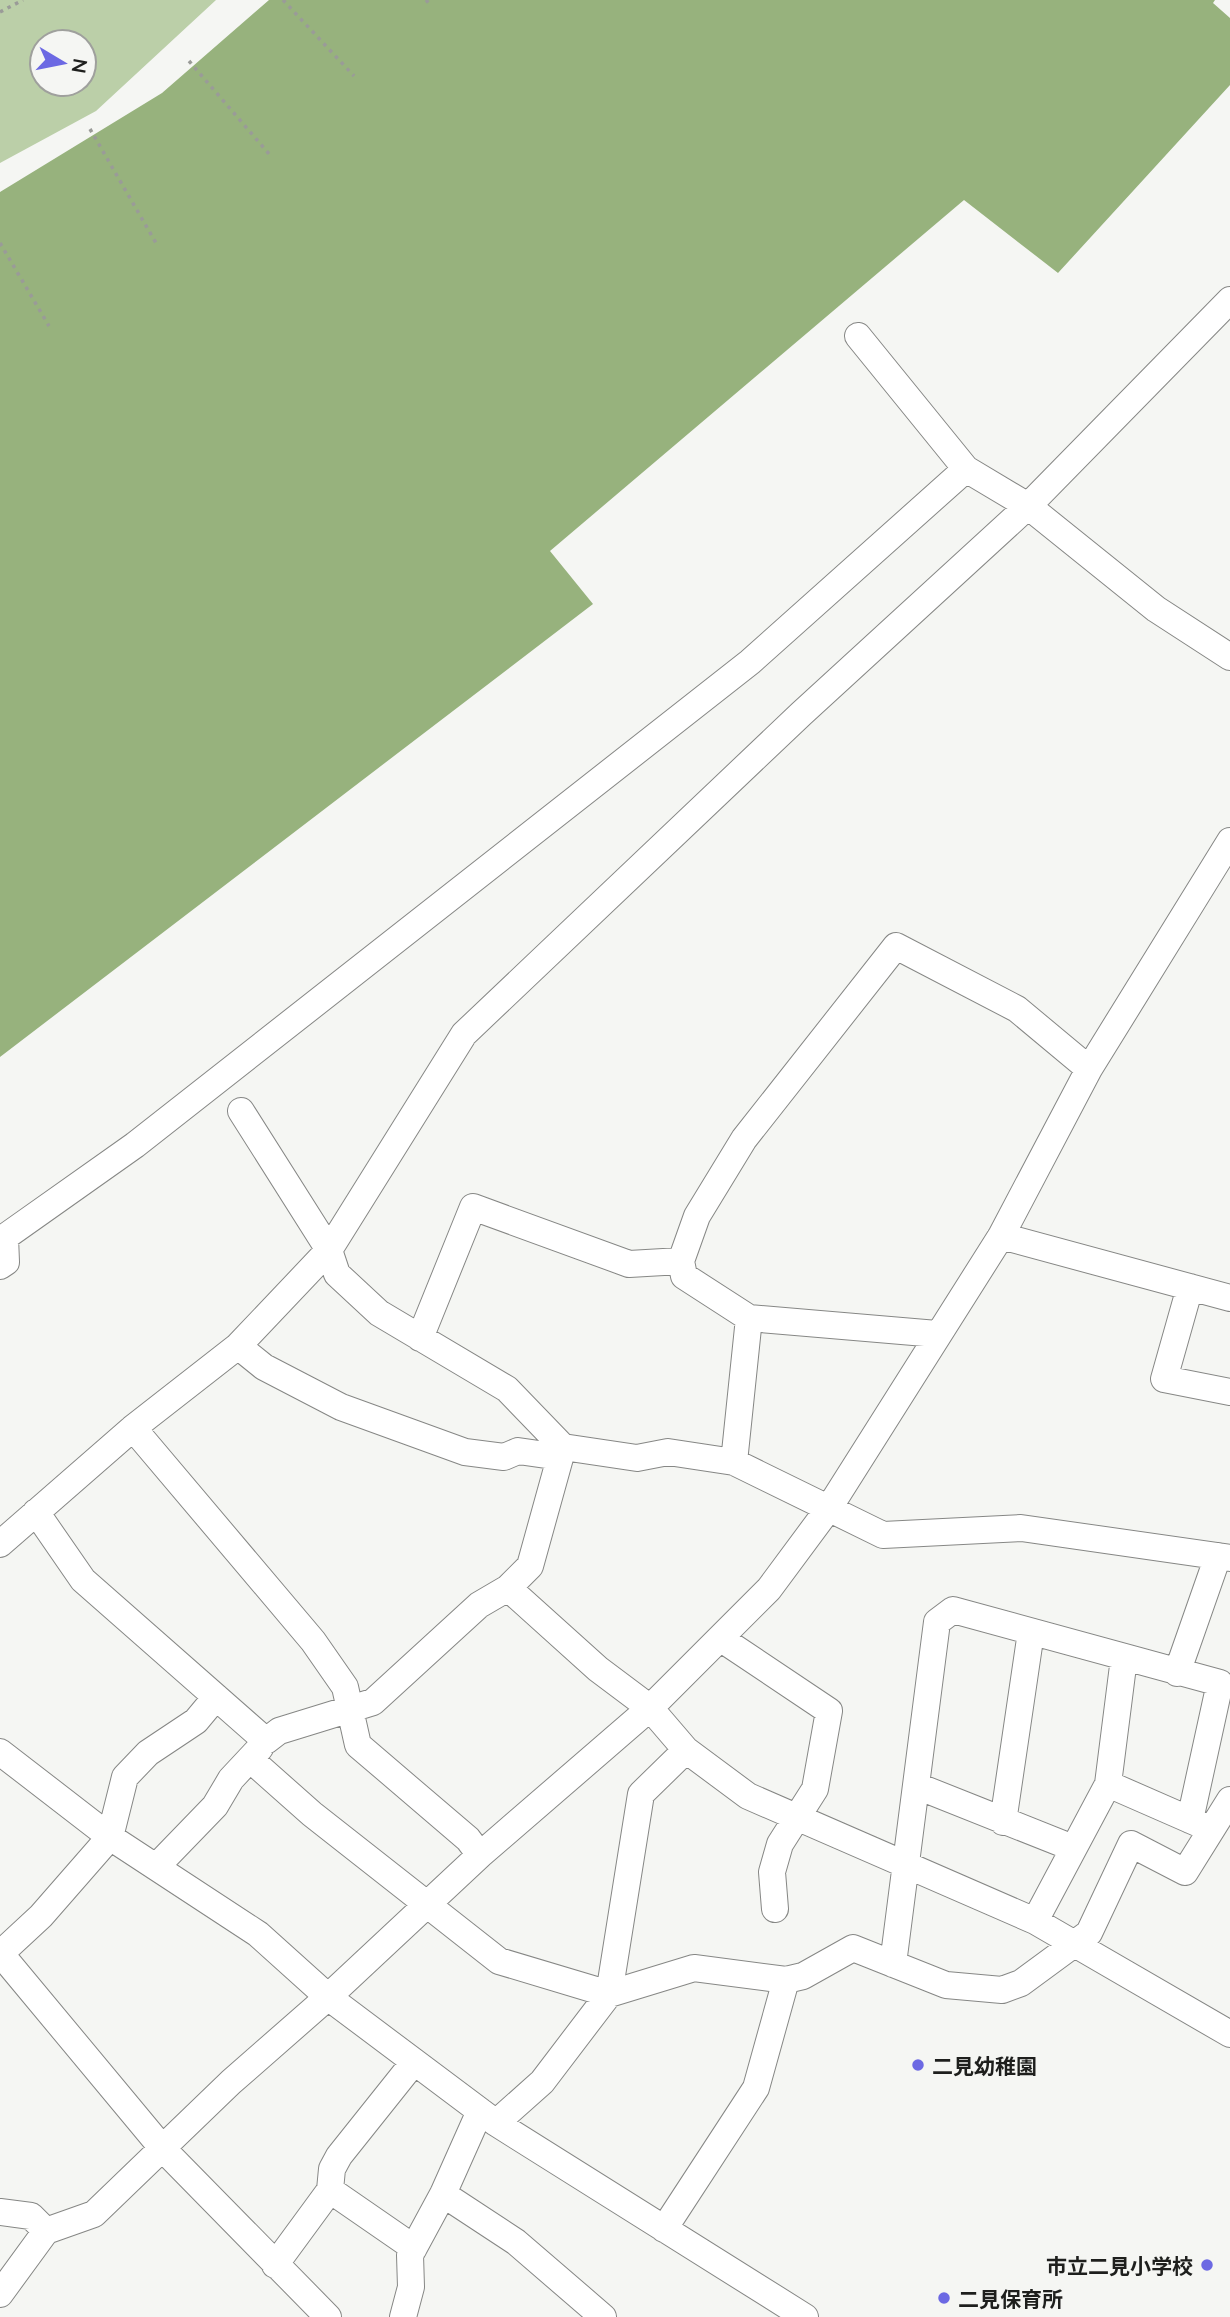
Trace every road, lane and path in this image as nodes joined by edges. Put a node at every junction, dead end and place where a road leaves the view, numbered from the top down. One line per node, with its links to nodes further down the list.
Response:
1 (23, 0): 5 (path)
2 (283, 0): 7 (path)
3 (426, 0): 4 (path)
4 (431, 6)
5 (0, 12)
6 (189, 61): 9 (path)
7 (354, 76)
8 (90, 129): 11 (path)
9 (270, 155)
10 (0, 243): 13 (path)
11 (156, 243)
12 (1230, 300): 16 (street)
13 (49, 326)
14 (858, 336): 15 (street)
15 (966, 469): 16 (street); 24 (street)
16 (1028, 506): 17 (street); 22 (street)
17 (1230, 657)
18 (1230, 841): 19 (street)
19 (1089, 1069): 21 (street); 23 (street)
20 (241, 1111): 22 (street)
21 (1001, 1236): 25 (street); 28 (street)
22 (329, 1250): 29 (street); 30 (street)
23 (681, 1261): 27 (street); 29 (street)
24 (0, 1266)
25 (1190, 1287): 26 (street); 31 (street)
26 (1230, 1298)
27 (749, 1318): 28 (street); 34 (street)
28 (937, 1334): 35 (street)
29 (420, 1338): 33 (street)
30 (238, 1346): 32 (street); 33 (street)
31 (1230, 1392)
32 (133, 1428): 36 (street); 46 (street)
33 (562, 1452): 34 (street); 39 (street)
34 (734, 1462): 35 (street)
35 (829, 1508): 38 (street); 41 (street)
36 (36, 1512): 37 (street); 44 (street)
37 (0, 1544)
38 (1224, 1557): 43 (street)
39 (509, 1588): 45 (street); 46 (street)
40 (1031, 1632): 42 (street); 51 (street); 54 (street)
41 (720, 1638): 45 (street); 53 (street)
42 (1124, 1658): 43 (street); 50 (street)
43 (1178, 1673): 55 (street)
44 (216, 1697): 47 (street); 56 (street)
45 (650, 1708): 48 (street); 58 (street)
46 (349, 1710): 47 (street); 58 (street)
47 (258, 1750): 59 (street); 61 (street)
48 (686, 1750): 53 (street); 68 (street)
49 (0, 1752): 56 (street)
50 (1108, 1784): 55 (street); 57 (street)
51 (917, 1786): 54 (street); 60 (street)
52 (1230, 1800): 55 (street)
53 (797, 1818): 60 (street); 62 (street)
54 (1003, 1822): 57 (street)
55 (1201, 1825): 64 (street)
56 (110, 1837): 59 (street); 65 (street)
57 (1073, 1848): 63 (street)
58 (480, 1855): 61 (street)
59 (156, 1867): 69 (street)
60 (908, 1867): 63 (street); 66 (street)
61 (426, 1905): 68 (street); 69 (street)
62 (775, 1909)
63 (1035, 1921): 64 (street)
64 (1073, 1943): 66 (street); 70 (street)
65 (0, 1953): 73 (street)
66 (892, 1964): 67 (street)
67 (786, 1980): 68 (street); 77 (street)
68 (609, 1994): 72 (street)
69 (328, 1997): 71 (street); 73 (street)
70 (1230, 2034)
71 (414, 2062): 72 (street); 74 (street)
72 (488, 2117): 75 (street); 77 (street)
73 (163, 2149): 78 (street); 80 (street)
74 (330, 2190): 79 (street); 80 (street)
75 (443, 2194): 79 (street); 85 (street)
76 (0, 2211): 78 (street)
77 (664, 2229): 82 (street)
78 (46, 2231): 81 (street)
79 (414, 2248): 84 (street)
80 (275, 2265): 83 (street)
81 (0, 2294)
82 (803, 2316)
83 (328, 2317)
84 (403, 2317)
85 (603, 2317)

